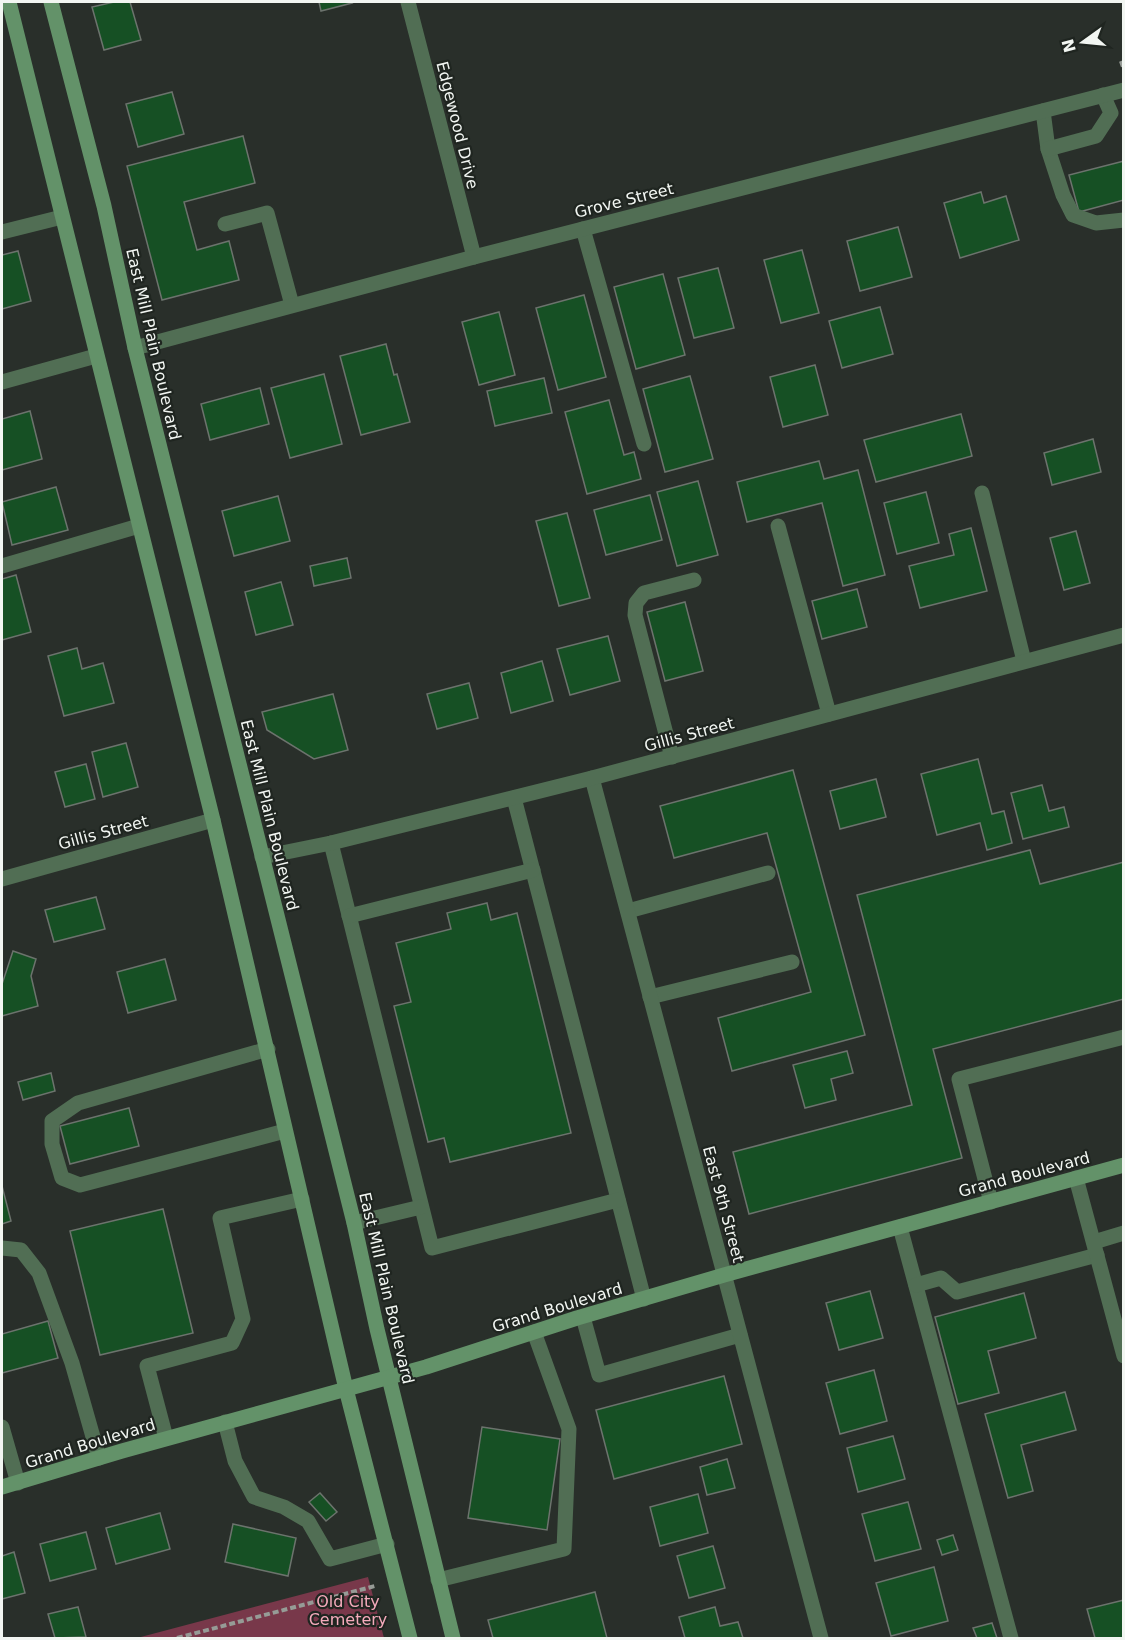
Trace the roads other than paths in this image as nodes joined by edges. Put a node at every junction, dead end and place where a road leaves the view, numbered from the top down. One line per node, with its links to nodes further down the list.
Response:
1 (9, 2): 8 (main road)
2 (51, 2): 15 (main road, East Mill Plain Boulevard)
3 (408, 2): 13 (street, Edgewood Drive)
4 (1124, 90): 5 (street, Grove Street)
5 (1103, 95): 6 (street, Grove Street); 7 (street)
6 (1043, 111): 7 (street); 11 (street, Grove Street)
7 (1048, 149): 9 (street)
8 (62, 217): 12 (street); 16 (main road)
9 (1124, 219)
10 (225, 224): 14 (street)
11 (583, 229): 13 (street, Grove Street); 18 (street)
12 (2, 232)
13 (474, 257): 14 (street, Grove Street)
14 (292, 305): 15 (street, Grove Street)
15 (135, 348): 32 (main road, East Mill Plain Boulevard)
16 (96, 356): 17 (street); 20 (main road)
17 (2, 382)
18 (644, 444)
19 (982, 493): 25 (street)
20 (139, 526): 22 (street); 30 (main road)
21 (778, 526): 26 (street)
22 (2, 566)
23 (694, 580): 27 (street)
24 (1124, 635): 25 (street, Gillis Street)
25 (1024, 662): 26 (street, Gillis Street)
26 (829, 714): 27 (street, Gillis Street)
27 (672, 757): 28 (street, Gillis Street)
28 (592, 778): 29 (street, Gillis Street); 36 (street, East 9th Street)
29 (514, 798): 31 (street, Gillis Street); 33 (street)
30 (213, 820): 35 (street, Gillis Street); 41 (main road)
31 (331, 843): 32 (street, Gillis Street); 37 (street)
32 (262, 857): 49 (main road, East Mill Plain Boulevard)
33 (532, 870): 37 (street); 46 (street)
34 (768, 873): 36 (street)
35 (2, 879)
36 (628, 911): 39 (street, East 9th Street)
37 (349, 916): 48 (street)
38 (792, 962): 39 (street)
39 (650, 997): 54 (street, East 9th Street)
40 (1124, 1036): 47 (street)
41 (268, 1049): 42 (main road); 42 (street)
42 (285, 1131): 45 (main road)
43 (1124, 1165): 44 (main road, Grand Boulevard)
44 (1076, 1178): 47 (main road, Grand Boulevard); 53 (street)
45 (302, 1199): 62 (main road); 65 (street)
46 (618, 1200): 48 (street); 56 (street)
47 (991, 1202): 50 (main road, Grand Boulevard)
48 (421, 1207): 49 (street)
49 (354, 1223): 61 (main road, East Mill Plain Boulevard)
50 (900, 1227): 54 (main road, Grand Boulevard); 55 (street)
51 (1124, 1233): 53 (street)
52 (2, 1248): 66 (street)
53 (1095, 1249): 55 (street); 60 (street)
54 (724, 1275): 56 (main road, Grand Boulevard); 59 (street, East 9th Street)
55 (916, 1285): 74 (street)
56 (644, 1299): 57 (main road, Grand Boulevard)
57 (583, 1317): 58 (main road, Grand Boulevard); 59 (street)
58 (534, 1332): 61 (main road, Grand Boulevard); 70 (street)
59 (740, 1335): 73 (street, East 9th Street)
60 (1123, 1355)
61 (388, 1377): 62 (main road, Grand Boulevard); 70 (main road, East Mill Plain Boulevard)
62 (346, 1389): 63 (main road, Grand Boulevard); 69 (main road)
63 (225, 1422): 65 (main road, Grand Boulevard); 69 (street)
64 (2, 1427): 67 (street)
65 (166, 1438): 66 (main road, Grand Boulevard)
66 (99, 1458): 67 (main road, Grand Boulevard)
67 (18, 1483): 68 (main road, Grand Boulevard)
68 (2, 1488)
69 (387, 1544): 71 (main road)
70 (438, 1580): 72 (main road, East Mill Plain Boulevard)
71 (410, 1638)
72 (453, 1638)
73 (821, 1638)
74 (1011, 1638)

